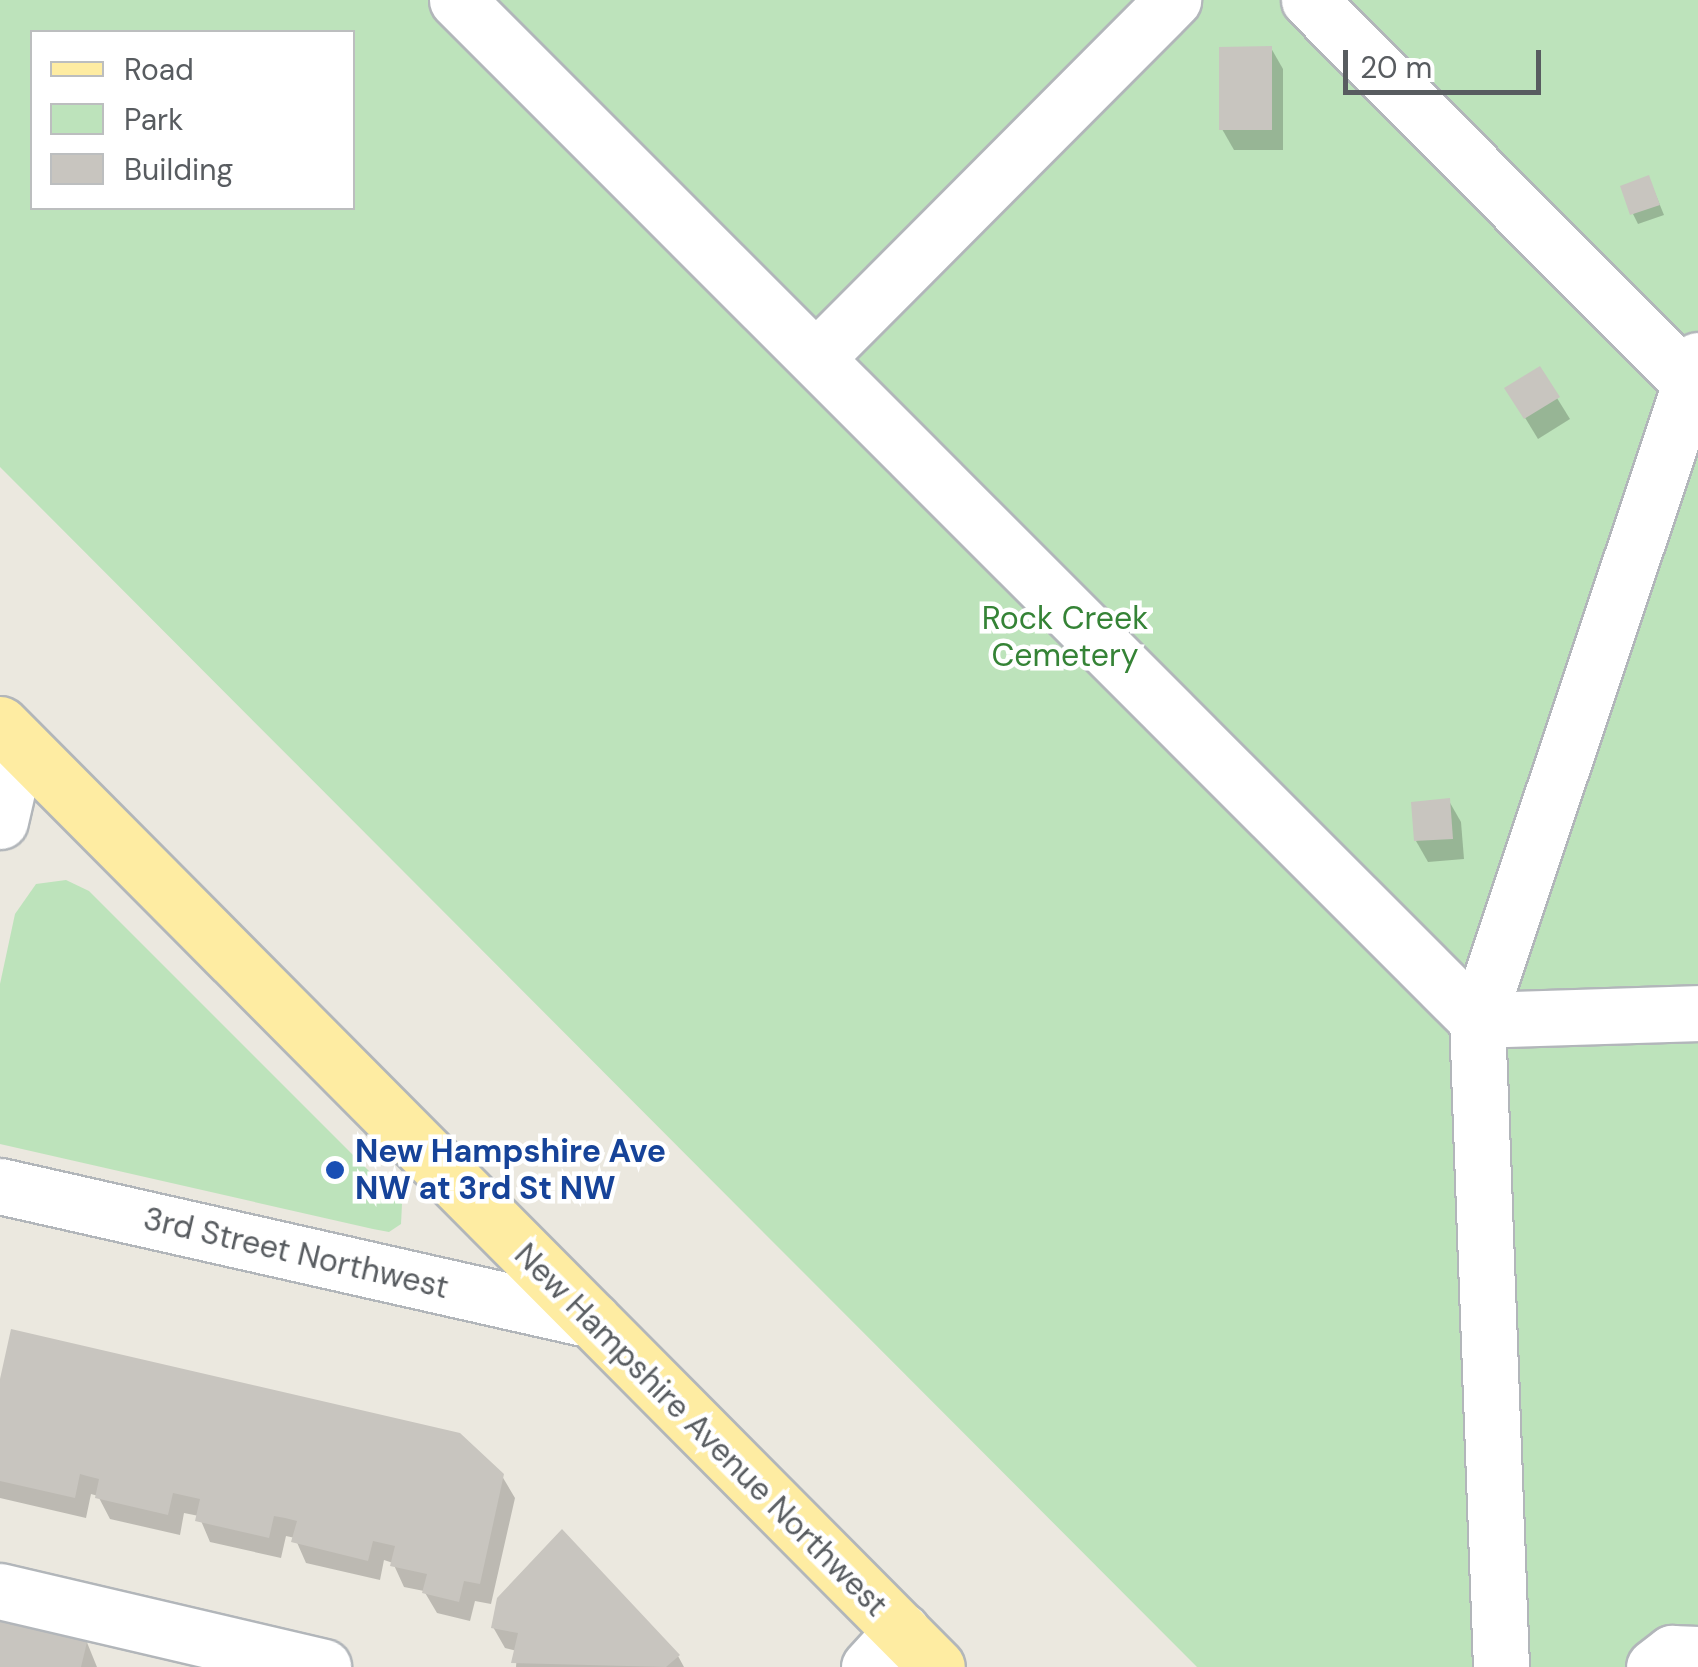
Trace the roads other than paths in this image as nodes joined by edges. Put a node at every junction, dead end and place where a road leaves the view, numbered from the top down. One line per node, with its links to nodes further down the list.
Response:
1 (457, 0): 4 (street)
2 (1173, 0): 4 (street)
3 (1309, 0): 5 (street)
4 (816, 358): 9 (street)
5 (1694, 372): 9 (street)
6 (9, 734): 7 (street); 11 (main road, New Hampshire Avenue Northwest)
7 (0, 820)
8 (1698, 1013): 9 (street)
9 (1477, 1020): 16 (street)
10 (0, 1186): 11 (street, 3rd Street Northwest)
11 (592, 1320): 14 (main road, New Hampshire Avenue Northwest)
12 (0, 1591): 15 (street)
13 (1698, 1654): 17 (street)
14 (903, 1655)
15 (323, 1667)
16 (1501, 1667)
17 (1654, 1667)

